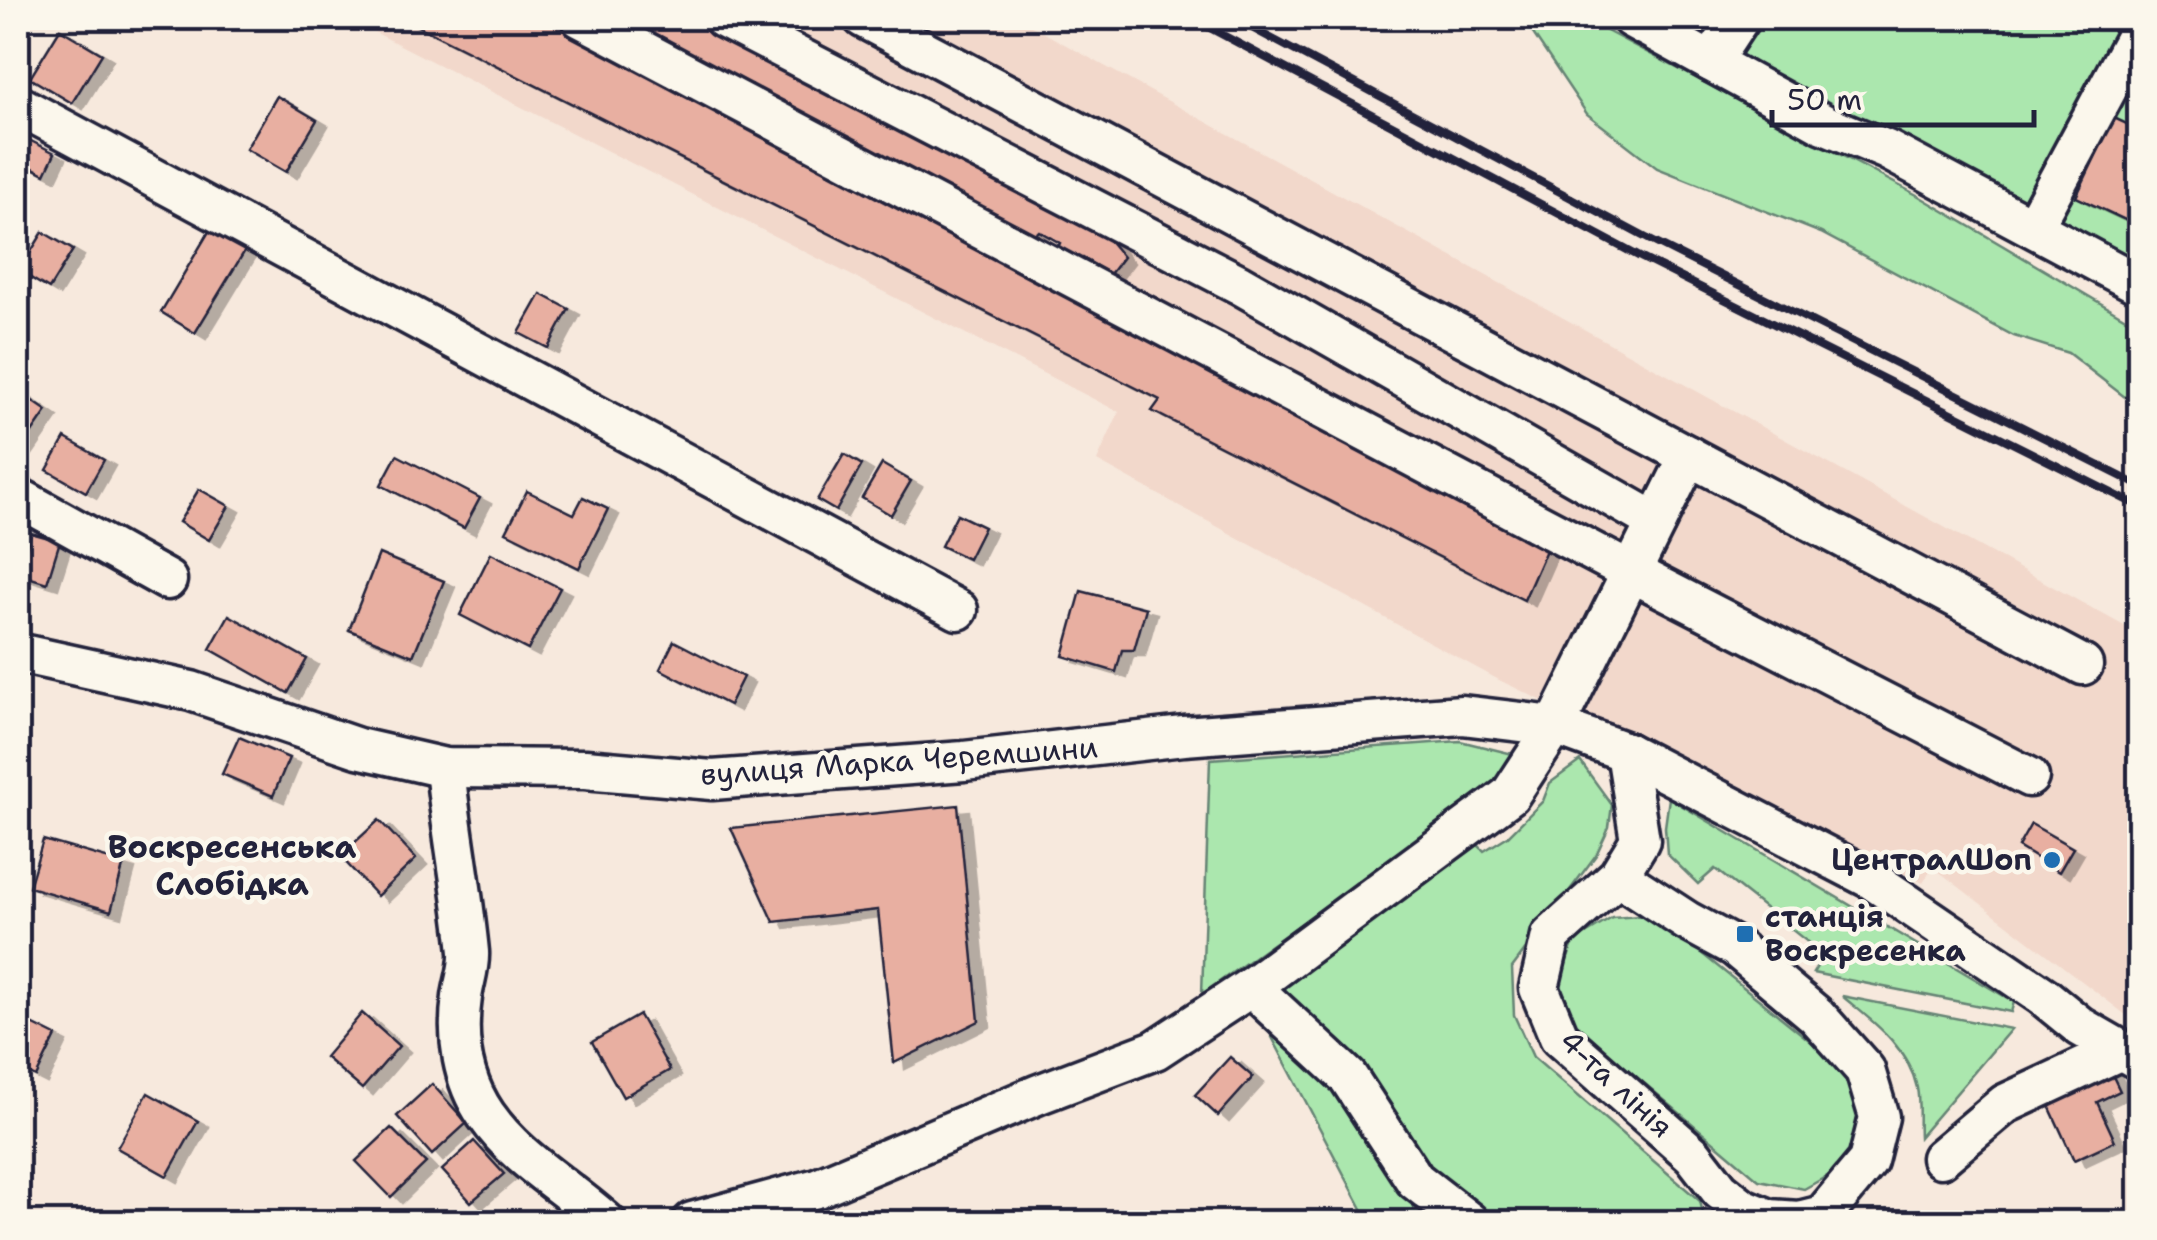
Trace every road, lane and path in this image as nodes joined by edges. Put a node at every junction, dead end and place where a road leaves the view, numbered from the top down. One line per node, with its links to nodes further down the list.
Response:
1 (581, 18): 14 (street)
2 (723, 18): 13 (street)
3 (862, 18): 11 (street)
4 (1631, 18): 7 (street)
5 (1740, 18): 7 (street)
6 (2140, 28): 9 (street)
7 (1711, 62): 9 (street)
8 (18, 105): 16 (street)
9 (2033, 227): 10 (street)
10 (2140, 285)
11 (1688, 456): 13 (street); 18 (street)
12 (18, 497): 15 (street)
13 (1656, 522): 14 (street)
14 (1631, 572): 19 (street); 22 (street)
15 (167, 580)
16 (958, 610)
17 (18, 653): 21 (street, вулиця Марка Черемшини)
18 (2083, 665)
19 (1555, 726): 20 (street, вулиця Марка Черемшини); 21 (street, вулиця Марка Черемшини); 24 (street)
20 (1626, 752): 23 (street, 4-та лінія); 25 (street, вулиця Марка Черемшини)
21 (446, 768): 29 (street)
22 (2029, 777)
23 (1618, 876): 27 (street, 4-та лінія); 28 (street, 4-та лінія)
24 (1251, 987): 30 (street); 31 (street)
25 (2130, 1056): 26 (street)
26 (1941, 1158)
27 (1724, 1206): 28 (street, 4-та лінія)
28 (1822, 1218)
29 (606, 1222)
30 (692, 1222)
31 (1469, 1222)

